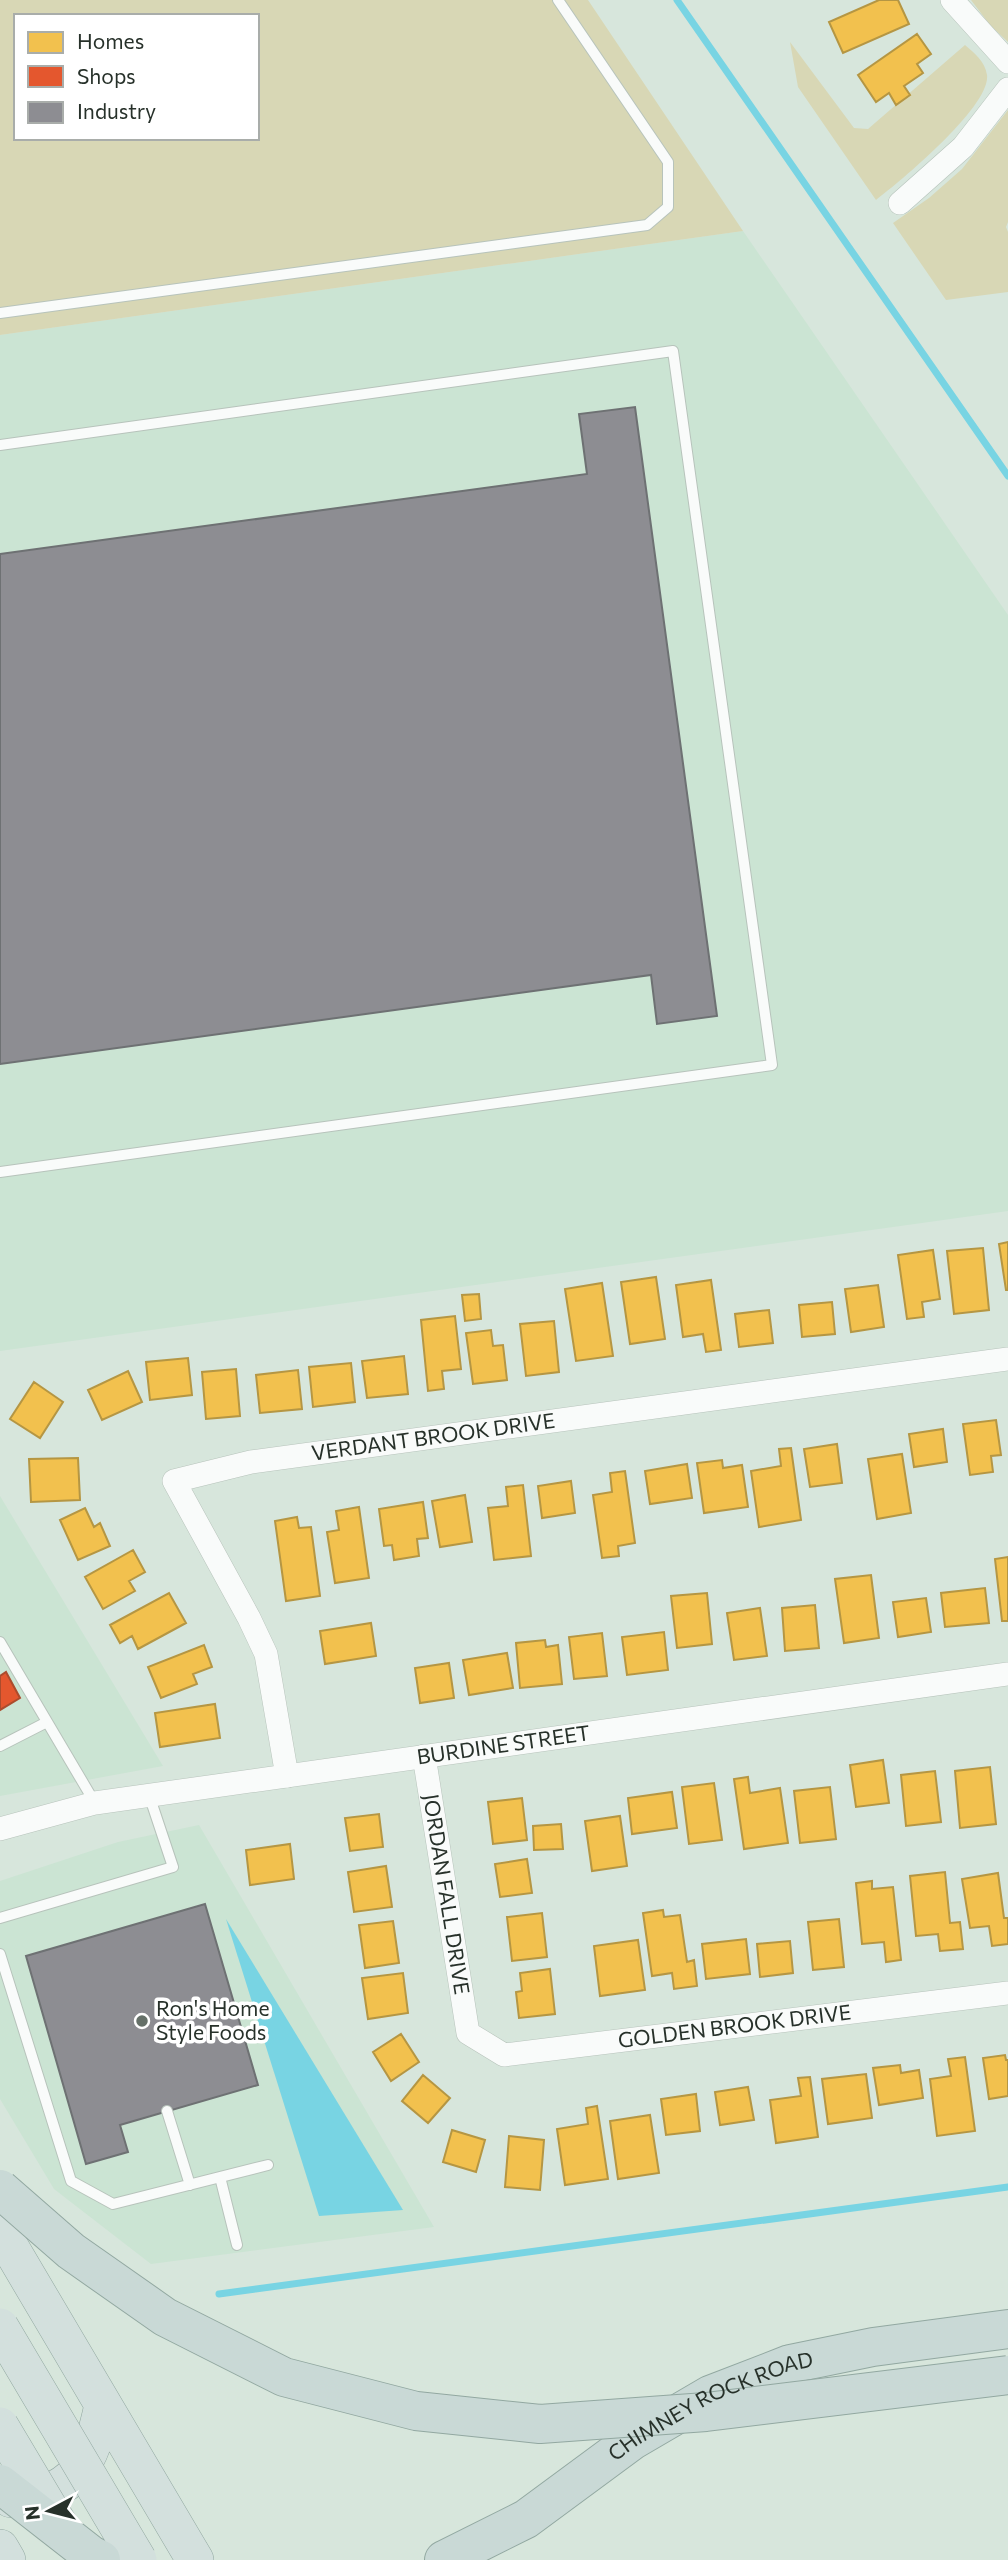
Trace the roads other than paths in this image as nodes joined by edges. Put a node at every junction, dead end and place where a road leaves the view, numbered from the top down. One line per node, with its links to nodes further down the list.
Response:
1 (558, 0): 6 (lane)
2 (952, 0): 3 (street)
3 (1008, 62)
4 (1008, 89): 5 (street)
5 (900, 203)
6 (0, 313)
7 (0, 445): 8 (lane)
8 (0, 1172)
9 (1008, 1359): 15 (street, VERDANT BROOK DRIVE)
10 (0, 1642): 12 (lane)
11 (1008, 1674): 14 (street, BURDINE STREET)
12 (47, 1723): 13 (lane); 17 (lane)
13 (0, 1746)
14 (424, 1756): 15 (street, BURDINE STREET); 22 (street, JORDAN FALL DRIVE)
15 (287, 1776): 16 (street, BURDINE STREET)
16 (149, 1795): 17 (street, BURDINE STREET); 19 (lane)
17 (95, 1803): 18 (street, BURDINE STREET)
18 (0, 1829)
19 (0, 1918)
20 (0, 1954): 26 (lane)
21 (1008, 1993): 22 (street, GOLDEN BROOK DRIVE)
22 (468, 2033)
23 (167, 2111): 26 (lane)
24 (268, 2165): 25 (lane)
25 (220, 2177): 26 (lane); 29 (lane)
26 (190, 2185)
27 (0, 2189): 32 (highway, bridge)
28 (0, 2230): 33 (highway)
29 (237, 2245)
30 (0, 2327): 42 (highway, bridge)
31 (1008, 2329): 37 (highway, CHIMNEY ROCK ROAD)
32 (1008, 2375)
33 (103, 2405): 36 (highway); 43 (highway)
34 (0, 2426): 40 (highway, bridge)
35 (0, 2484): 41 (highway, bridge)
36 (0, 2499)
37 (526, 2519): 44 (highway, CHIMNEY ROCK ROAD); 45 (highway)
38 (0, 2548): 39 (highway)
39 (8, 2560)
40 (80, 2560)
41 (101, 2560)
42 (138, 2560)
43 (194, 2560)
44 (444, 2560)
45 (506, 2560)

